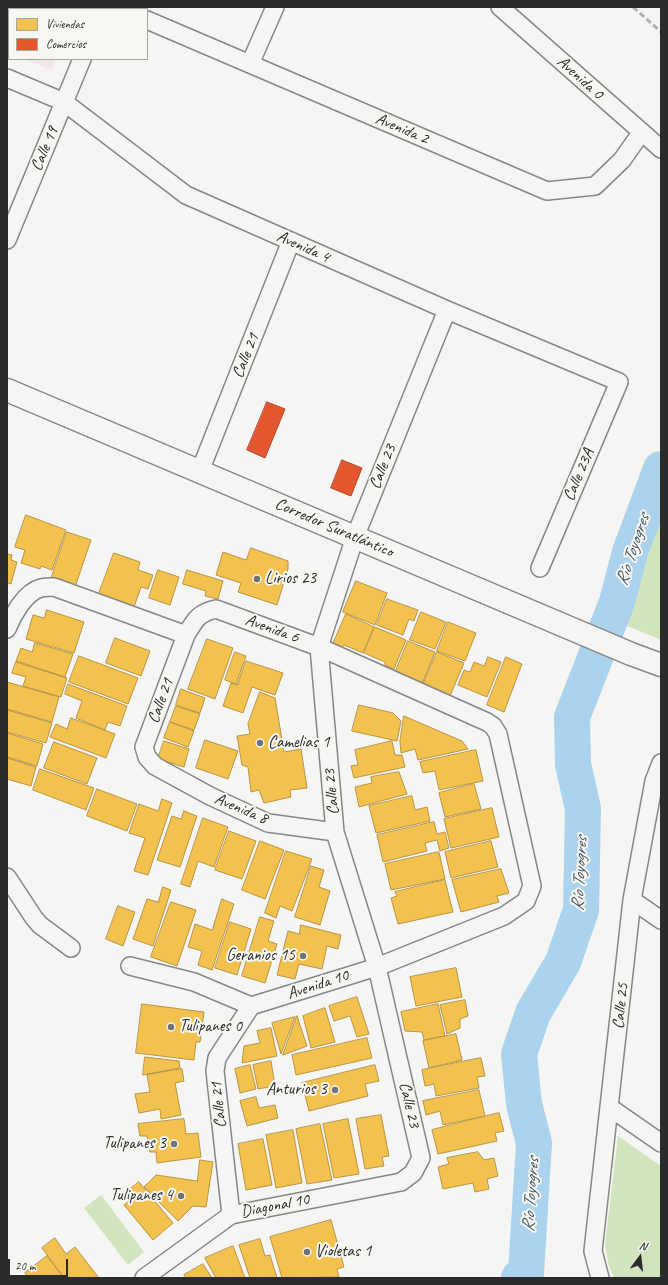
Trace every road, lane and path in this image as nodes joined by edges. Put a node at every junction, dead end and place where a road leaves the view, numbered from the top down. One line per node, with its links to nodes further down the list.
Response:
1 (275, 7): 5 (street)
2 (500, 7): 8 (street, Avenida 0)
3 (148, 20): 5 (street, Avenida 2)
4 (82, 60): 7 (street, Calle 19)
5 (250, 64): 8 (street, Avenida 2)
6 (7, 78): 7 (street, Avenida 4)
7 (64, 102): 10 (street, Calle 19); 11 (street, Avenida 4)
8 (641, 133): 9 (street, Avenida 0)
9 (661, 149)
10 (7, 240)
11 (291, 241): 12 (street, Avenida 4); 15 (street, Calle 21)
12 (447, 310): 13 (street, Avenida 4); 16 (street, Calle 23)
13 (619, 382): 17 (street, Calle 23A)
14 (7, 390): 15 (main road, Corredor Suratlántico)
15 (200, 471): 16 (main road, Corredor Suratlántico)
16 (355, 537): 20 (street, Calle 23); 21 (main road, Corredor Suratlántico)
17 (540, 568)
18 (7, 630): 19 (street)
19 (186, 635): 20 (street, Avenida 6); 23 (street, Calle 21)
20 (319, 647): 24 (street, Calle 23); 27 (street, Avenida 6)
21 (661, 665)
22 (661, 763): 26 (street, Calle 25)
23 (155, 766): 24 (street, Avenida 8)
24 (335, 832): 31 (street, Calle 23)
25 (7, 878): 29 (street)
26 (632, 900): 28 (street); 33 (street, Calle 25)
27 (504, 916): 31 (street, Avenida 10)
28 (661, 920)
29 (71, 948)
30 (130, 966): 32 (street)
31 (377, 966): 32 (street, Avenida 10); 35 (street, Calle 23)
32 (251, 1006): 36 (street, Calle 21)
33 (609, 1107): 34 (street); 38 (street, Calle 25)
34 (661, 1143)
35 (401, 1182): 36 (street, Diagonal 10)
36 (231, 1215): 37 (street, Diagonal 10)
37 (144, 1278)
38 (600, 1278)

